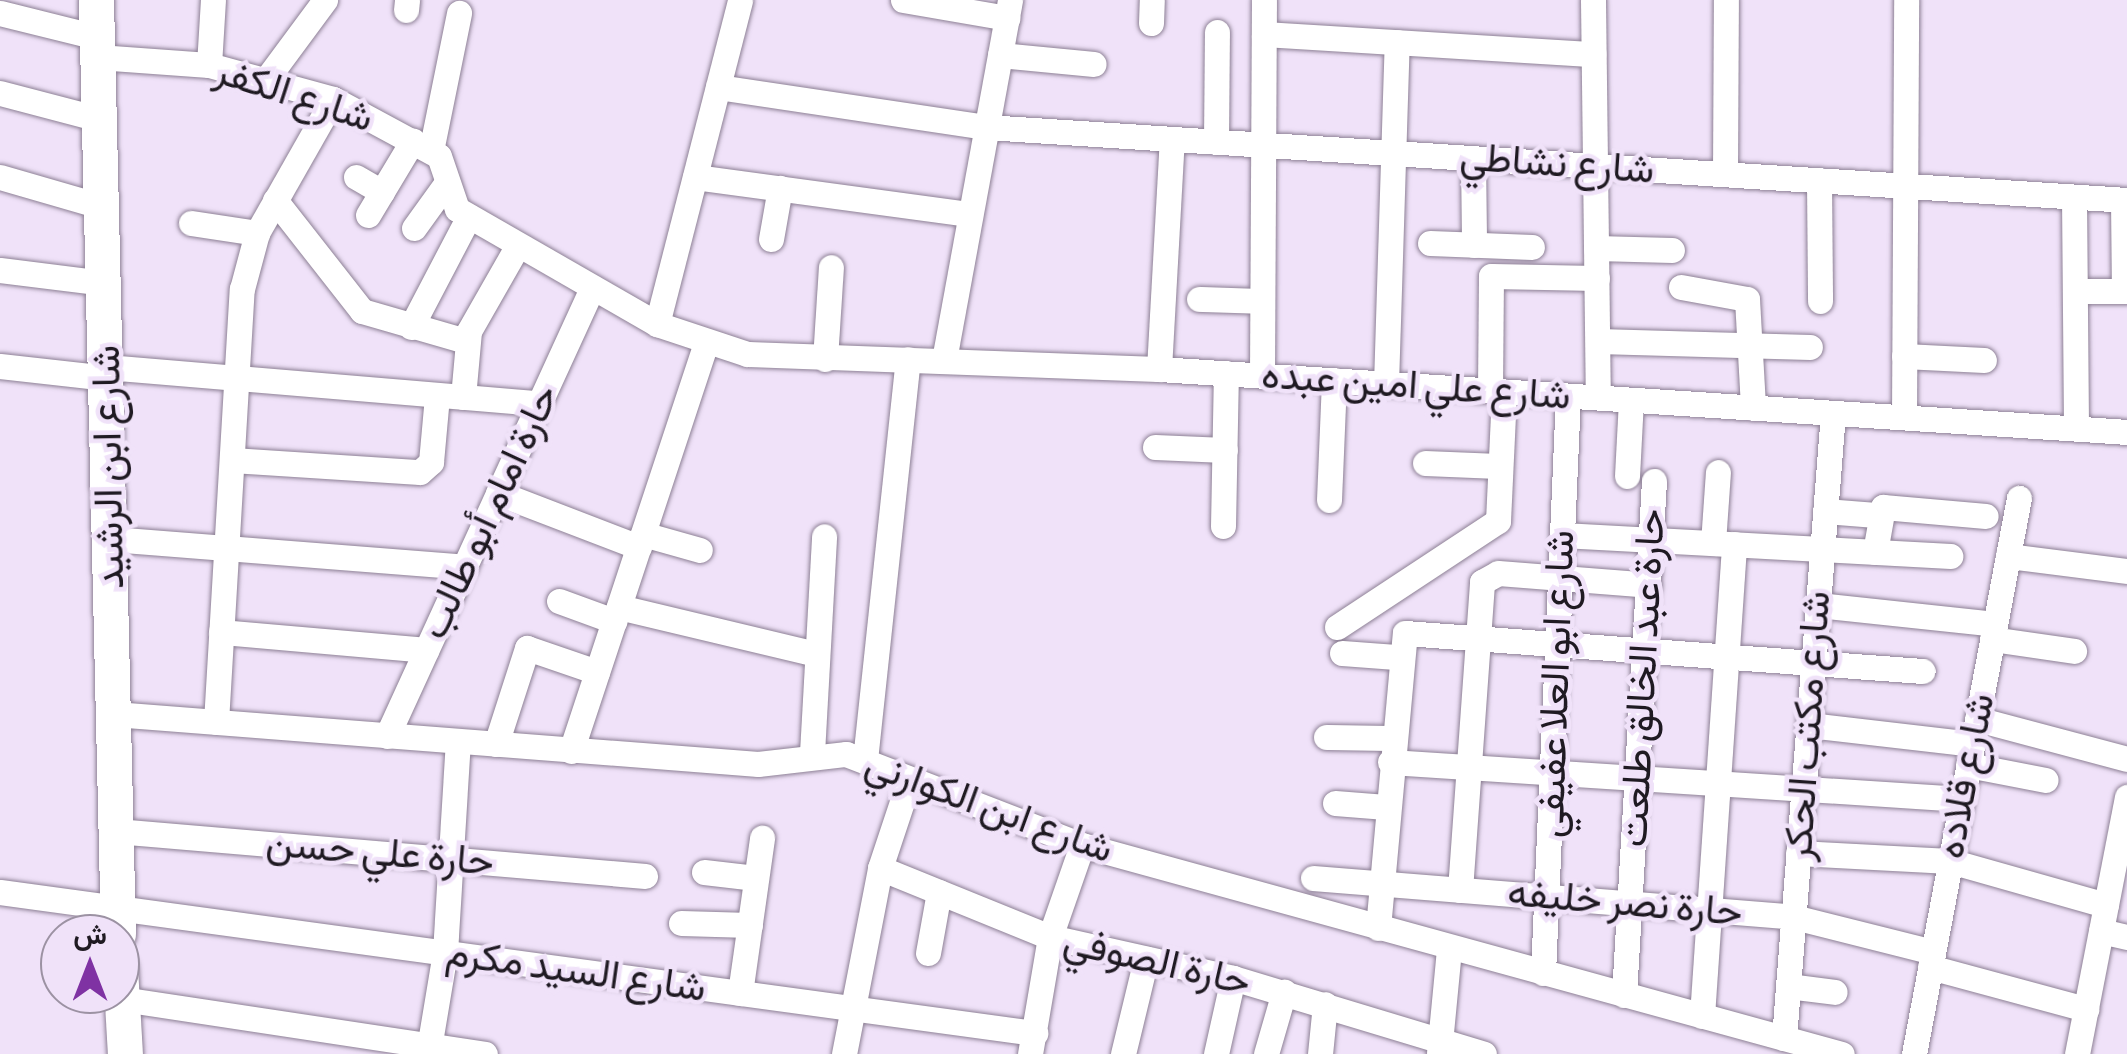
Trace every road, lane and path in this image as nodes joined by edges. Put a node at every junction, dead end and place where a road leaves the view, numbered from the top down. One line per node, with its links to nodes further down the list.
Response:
1 (96, 0): 16 (street, شارع ابن الرشيد)
2 (213, 0): 20 (street)
3 (325, 0): 21 (street)
4 (740, 0): 22 (street)
5 (903, 0): 10 (street)
6 (1264, 0): 14 (street)
7 (1593, 0): 17 (street)
8 (1726, 0): 34 (street)
9 (1906, 0): 40 (street)
10 (1008, 9): 18 (street)
11 (0, 13): 16 (street, شارع الكفر)
12 (459, 13): 30 (street)
13 (1217, 32): 28 (street)
14 (1264, 34): 15 (street); 29 (street)
15 (1397, 42): 17 (street); 31 (street)
16 (97, 47): 20 (street, شارع الكفر); 25 (street, شارع ابن الرشيد)
17 (1594, 54): 33 (street)
18 (1000, 56): 19 (street); 26 (street)
19 (1094, 64)
20 (209, 65): 21 (street, شارع الكفر)
21 (268, 78): 24 (street, شارع الكفر)
22 (718, 87): 26 (street, شارع نشاطي); 37 (street)
23 (0, 92): 25 (street)
24 (333, 100): 30 (street, شارع الكفر); 44 (street)
25 (99, 119): 46 (street, شارع ابن الرشيد)
26 (986, 128): 27 (street, شارع نشاطي); 47 (street)
27 (1172, 139): 28 (street, شارع نشاطي); 84 (street)
28 (1216, 142): 29 (street, شارع نشاطي)
29 (1264, 145): 31 (street, شارع نشاطي); 69 (street)
30 (422, 146): 39 (street); 42 (street)
31 (1394, 153): 32 (street, شارع نشاطي); 90 (street)
32 (1473, 158): 33 (street, شارع نشاطي); 56 (street)
33 (1595, 166): 34 (street, شارع نشاطي); 58 (street)
34 (1725, 174): 38 (street, شارع نشاطي)
35 (0, 177): 46 (street)
36 (356, 177): 42 (street)
37 (695, 177): 41 (street); 71 (street)
38 (1818, 180): 40 (street, شارع نشاطي); 70 (street)
39 (445, 185): 49 (street); 51 (street)
40 (1904, 186): 43 (street, شارع نشاطي); 78 (street)
41 (780, 188): 47 (street); 53 (street)
42 (382, 192): 48 (street)
43 (2074, 197): 45 (street, شارع نشاطي); 66 (street)
44 (275, 200): 52 (street); 72 (street)
45 (2125, 200): 67 (street)
46 (102, 207): 63 (street, شارع ابن الرشيد)
47 (970, 214): 81 (street)
48 (368, 215)
49 (468, 216): 55 (street); 72 (street)
50 (191, 223): 52 (street)
51 (414, 228)
52 (257, 232): 88 (street)
53 (770, 239)
54 (1430, 243): 56 (street)
55 (518, 244): 65 (street); 73 (street)
56 (1474, 244): 57 (street)
57 (1532, 247)
58 (1596, 248): 59 (street); 62 (street)
59 (1672, 250)
60 (831, 267): 79 (street)
61 (0, 270): 63 (street)
62 (1597, 278): 74 (street); 91 (street)
63 (105, 283): 85 (street, شارع ابن الرشيد)
64 (1681, 287): 76 (street)
65 (592, 288): 71 (street); 97 (street, حارة امام أبو طالب)
66 (2074, 291): 67 (street); 101 (street)
67 (2125, 291)
68 (1199, 299): 69 (street)
69 (1262, 301): 87 (street)
70 (1820, 301)
71 (657, 324): 75 (street)
72 (411, 326): 73 (street)
73 (466, 341): 94 (street)
74 (1598, 341): 76 (street); 95 (street)
75 (706, 344): 79 (street, شارع علي امين عبده); 122 (street)
76 (1751, 346): 77 (street); 98 (street)
77 (1810, 348)
78 (1904, 356): 82 (street); 100 (street)
79 (825, 359): 80 (street, شارع علي امين عبده)
80 (908, 360): 81 (street, شارع علي امين عبده); 164 (street)
81 (944, 360): 84 (street, شارع علي امين عبده)
82 (1984, 360)
83 (0, 366): 85 (street)
84 (1159, 369): 86 (street, شارع علي امين عبده)
85 (107, 373): 88 (street); 120 (street, شارع ابن الرشيد)
86 (1226, 373): 87 (street, شارع علي امين عبده); 104 (street)
87 (1262, 376): 89 (street, شارع علي امين عبده)
88 (236, 378): 92 (street); 105 (street)
89 (1334, 380): 90 (street, شارع علي امين عبده); 113 (street)
90 (1386, 384): 91 (street, شارع علي امين عبده)
91 (1497, 391): 93 (street, شارع علي امين عبده); 107 (street)
92 (437, 396): 94 (street); 105 (street)
93 (1568, 396): 95 (street, شارع علي امين عبده); 118 (street, شارع ابو العلا عفيفي)
94 (463, 398): 97 (street)
95 (1598, 398): 96 (street, شارع علي امين عبده)
96 (1631, 400): 98 (street, شارع علي امين عبده); 109 (street)
97 (540, 404): 111 (street, حارة امام أبو طالب)
98 (1753, 408): 99 (street, شارع علي امين عبده)
99 (1833, 413): 100 (street, شارع علي امين عبده); 114 (street, شارع مكتب الحكر)
100 (1904, 417): 101 (street, شارع علي امين عبده)
101 (2076, 428): 102 (street, شارع علي امين عبده)
102 (2127, 432)
103 (1155, 447): 104 (street)
104 (1224, 450): 117 (street)
105 (232, 460): 124 (street)
106 (1425, 463): 107 (street)
107 (1498, 466): 137 (street)
108 (1718, 472): 123 (street)
109 (1627, 476)
110 (1654, 482): 121 (street, حارة عبد الخالق طلعت)
111 (498, 493): 122 (street); 130 (street, حارة امام أبو طالب)
112 (2019, 498): 129 (street, شارع قلاده)
113 (1329, 500)
114 (1825, 511): 115 (street); 125 (street, شارع مكتب الحكر)
115 (1876, 514): 116 (street); 127 (street)
116 (1986, 516)
117 (1223, 526)
118 (1562, 535): 121 (street); 132 (street, شارع ابو العلا عفيفي)
119 (824, 536): 146 (street)
120 (111, 539): 124 (street); 152 (street, شارع ابن الرشيد)
121 (1652, 540): 123 (street); 133 (street, حارة عبد الخالق طلعت)
122 (641, 541): 126 (street); 136 (street)
123 (1724, 544): 125 (street); 148 (street)
124 (226, 548): 130 (street); 138 (street)
125 (1822, 549): 127 (street); 135 (street, شارع مكتب الحكر)
126 (700, 550)
127 (1875, 552): 128 (street)
128 (1950, 556)
129 (2008, 556): 131 (street); 139 (street, شارع قلاده)
130 (465, 567): 143 (street, حارة امام أبو طالب)
131 (2127, 571)
132 (1560, 578): 133 (street); 140 (street); 141 (street, شارع ابو العلا عفيفي)
133 (1649, 585): 144 (street, حارة عبد الخالق طلعت)
134 (560, 601): 136 (street)
135 (1818, 605): 139 (street); 149 (street, شارع مكتب الحكر)
136 (616, 614): 146 (street); 151 (street)
137 (1337, 627)
138 (221, 632): 143 (street); 153 (street)
139 (1994, 632): 145 (street); 158 (street, شارع قلاده)
140 (1477, 638): 141 (street); 142 (street); 165 (street)
141 (1558, 644): 144 (street); 166 (street, شارع ابو العلا عفيفي)
142 (1397, 649): 147 (street); 160 (street)
143 (426, 650): 155 (street, حارة امام أبو طالب)
144 (1645, 650): 148 (street); 167 (street, حارة عبد الخالق طلعت)
145 (2074, 651)
146 (816, 654): 162 (street)
147 (1342, 654)
148 (1726, 656): 149 (street); 170 (street)
149 (1814, 663): 150 (street); 154 (street, شارع مكتب الحكر)
150 (1923, 671)
151 (597, 672): 159 (street); 161 (street)
152 (114, 714): 153 (street, شارع ابن الكوارني); 176 (street, شارع ابن الرشيد)
153 (216, 722): 155 (street, شارع ابن الكوارني)
154 (1808, 724): 158 (street); 171 (street, شارع مكتب الحكر)
155 (387, 736): 157 (street, شارع ابن الكوارني)
156 (1326, 737): 160 (street)
157 (458, 741): 159 (street, شارع ابن الكوارني); 180 (street)
158 (1973, 743): 163 (street); 169 (street); 173 (street, شارع قلاده)
159 (496, 744): 161 (street, شارع ابن الكوارني)
160 (1390, 750): 165 (street); 175 (street)
161 (571, 752): 162 (street, شارع ابن الكوارني)
162 (812, 753): 164 (street, شارع ابن الكوارني)
163 (2127, 759)
164 (865, 760): 168 (street, شارع ابن الكوارني)
165 (1468, 766): 166 (street); 189 (street)
166 (1552, 772): 167 (street); 192 (street, شارع ابو العلا عفيفي)
167 (1637, 778): 170 (street); 193 (street, حارة عبد الخالق طلعت)
168 (909, 780): 178 (street, شارع ابن الكوارني); 183 (street)
169 (2046, 780)
170 (1718, 783): 171 (street); 195 (street)
171 (1804, 788): 173 (street); 179 (street, شارع مكتب الحكر)
172 (2127, 796): 182 (street)
173 (1962, 799): 181 (street, شارع قلاده)
174 (1335, 803): 175 (street)
175 (1386, 808): 188 (street)
176 (116, 830): 180 (street, حارة علي حسن); 197 (street, شارع ابن الرشيد)
177 (762, 838): 186 (street)
178 (1082, 845): 202 (street, شارع ابن الكوارني); 204 (street)
179 (1798, 852): 181 (street); 198 (street, شارع مكتب الحكر)
180 (451, 858): 185 (street, حارة علي حسن); 207 (street)
181 (1950, 861): 194 (street); 210 (street, شارع قلاده)
182 (2121, 861): 194 (street)
183 (880, 868): 191 (street, حارة الصوفي); 220 (street)
184 (704, 872): 186 (street)
185 (645, 876)
186 (756, 878): 200 (street)
187 (1314, 878): 188 (street, حارة نصر خليفه)
188 (1381, 884): 189 (street, حارة نصر خليفه); 202 (street)
189 (1460, 890): 192 (street, حارة نصر خليفه)
190 (0, 892): 196 (street, شارع السيد مكرم)
191 (939, 892): 204 (street, حارة الصوفي); 208 (street)
192 (1547, 897): 193 (street, حارة نصر خليفه); 211 (street, شارع ابو العلا عفيفي)
193 (1630, 904): 195 (street, حارة نصر خليفه); 218 (street, حارة عبد الخالق طلعت)
194 (2106, 905): 203 (street)
195 (1710, 910): 198 (street, حارة نصر خليفه); 223 (street)
196 (79, 914)
197 (118, 914)
198 (1794, 917): 210 (street, حارة نصر خليفه); 213 (street, شارع مكتب الحكر)
199 (681, 923): 200 (street)
200 (750, 925): 217 (street)
201 (140, 927): 207 (street, شارع السيد مكرم)
202 (1378, 928): 206 (street, شارع ابن الكوارني)
203 (2101, 931): 205 (street); 221 (street)
204 (1050, 937): 209 (street, حارة الصوفي); 225 (street)
205 (2127, 937)
206 (1449, 949): 211 (street, شارع ابن الكوارني); 226 (street)
207 (445, 952): 217 (street, شارع السيد مكرم); 227 (street)
208 (928, 953)
209 (1146, 958): 212 (street, حارة الصوفي); 232 (street)
210 (1932, 959): 221 (street, حارة نصر خليفه); 238 (street, شارع قلاده)
211 (1544, 973): 218 (street, شارع ابن الكوارني)
212 (1233, 978): 215 (street, حارة الصوفي); 233 (street)
213 (1788, 986): 216 (street); 224 (street, شارع مكتب الحكر)
214 (140, 987): 227 (street)
215 (1284, 992): 219 (street, حارة الصوفي); 234 (street)
216 (1835, 992)
217 (740, 993): 220 (street, شارع السيد مكرم)
218 (1624, 995): 223 (street, شارع ابن الكوارني)
219 (1325, 1004): 226 (street, حارة الصوفي); 235 (street)
220 (853, 1009): 225 (street, شارع السيد مكرم); 231 (street)
221 (2086, 1009): 228 (street)
222 (123, 1014): 229 (street)
223 (1702, 1016): 224 (street, شارع ابن الكوارني)
224 (1784, 1038): 237 (street, شارع ابن الكوارني)
225 (1032, 1044)
226 (1440, 1046): 236 (street, حارة الصوفي)
227 (429, 1050): 230 (street)
228 (2083, 1053)
229 (125, 1054)
230 (486, 1054)
231 (844, 1054)
232 (1123, 1054)
233 (1216, 1054)
234 (1266, 1054)
235 (1320, 1054)
236 (1484, 1054)
237 (1842, 1054)
238 (1914, 1054)

